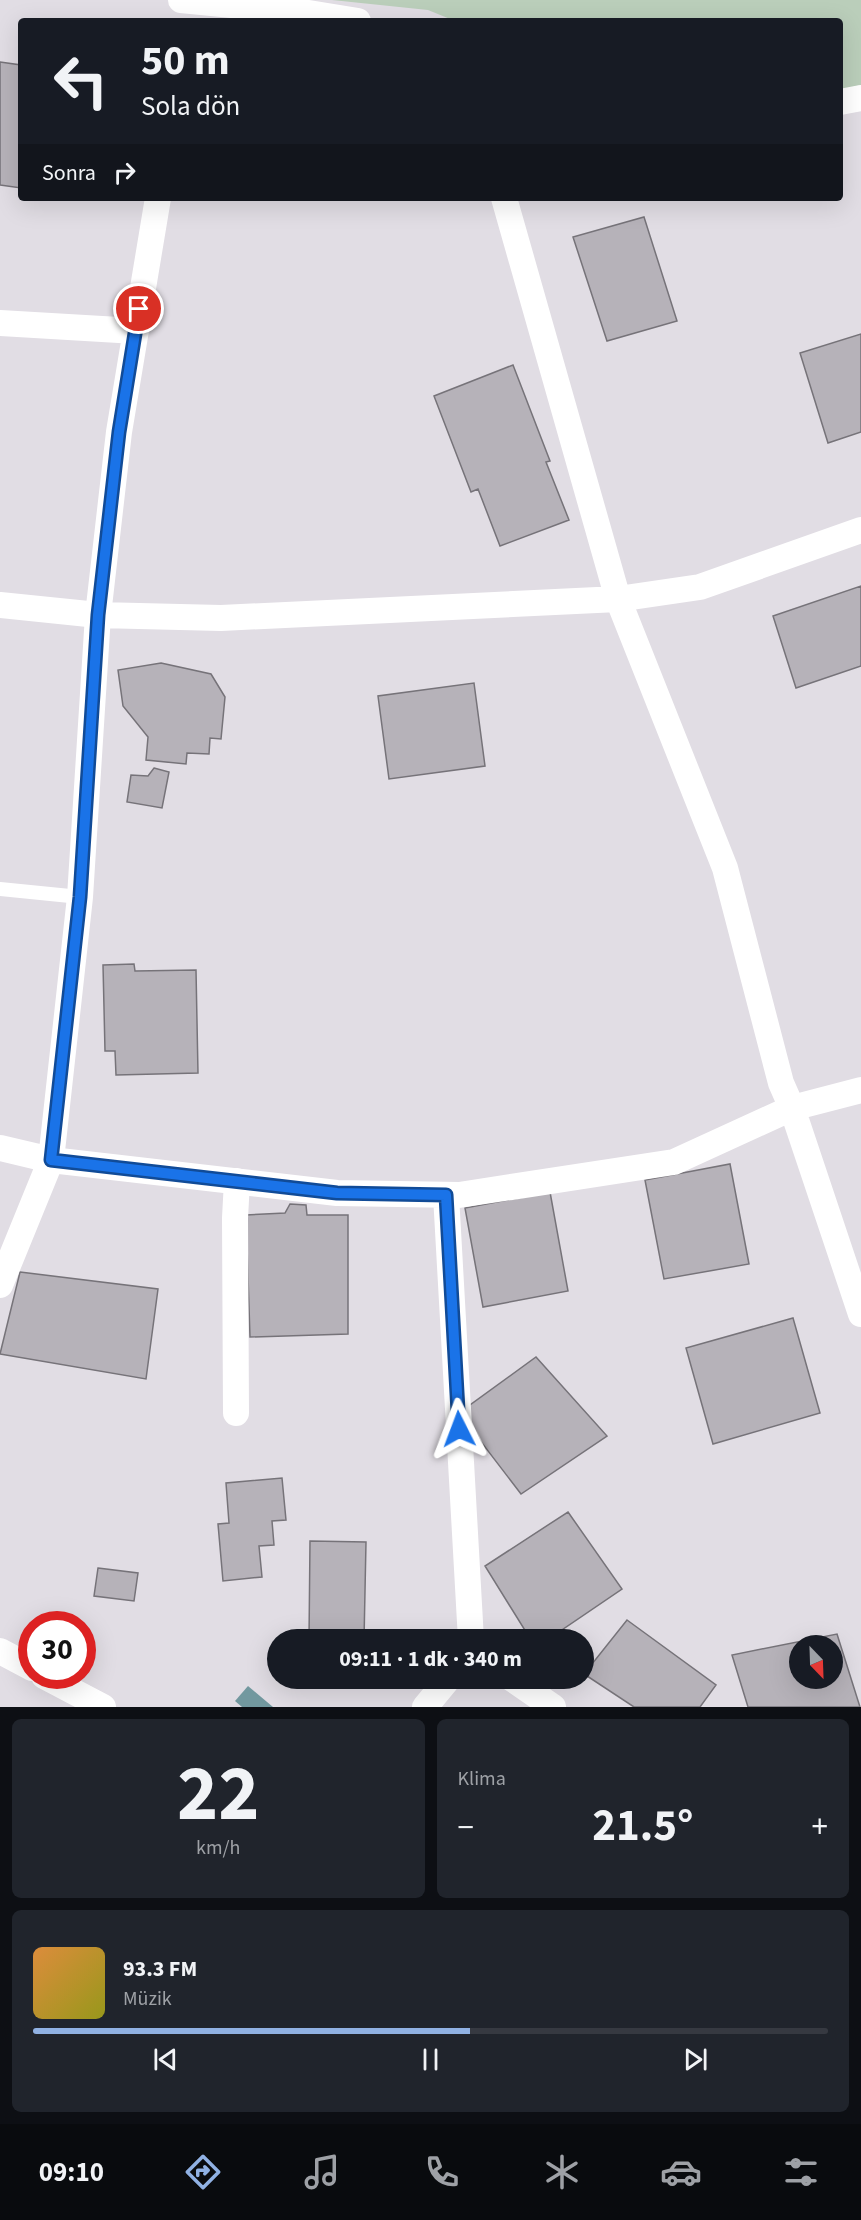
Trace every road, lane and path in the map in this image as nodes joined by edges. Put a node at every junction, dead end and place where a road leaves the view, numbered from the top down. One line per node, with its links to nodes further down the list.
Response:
1 (187, 5): 2 (street)
2 (339, 18)
3 (861, 98): 4 (street)
4 (843, 101)
5 (158, 201): 8 (street)
6 (505, 201): 10 (street)
7 (0, 323): 8 (street)
8 (136, 331): 12 (street)
9 (861, 531): 10 (street)
10 (618, 599): 12 (street); 16 (street)
11 (0, 604): 12 (street)
12 (98, 615): 14 (street)
13 (0, 889): 14 (lane)
14 (80, 897): 18 (street)
15 (861, 1090): 16 (street)
16 (792, 1108): 20 (street); 22 (street)
17 (0, 1148): 18 (street)
18 (51, 1160): 19 (street); 21 (street)
19 (237, 1181): 20 (street); 23 (street)
20 (446, 1195): 24 (street)
21 (0, 1285)
22 (861, 1314)
23 (236, 1413)
24 (470, 1629)
25 (0, 1651): 26 (street)
26 (18, 1661)
27 (69, 1689): 30 (street)
28 (440, 1689): 31 (street)
29 (527, 1689): 32 (street)
30 (103, 1707)
31 (425, 1707)
32 (553, 1707)

